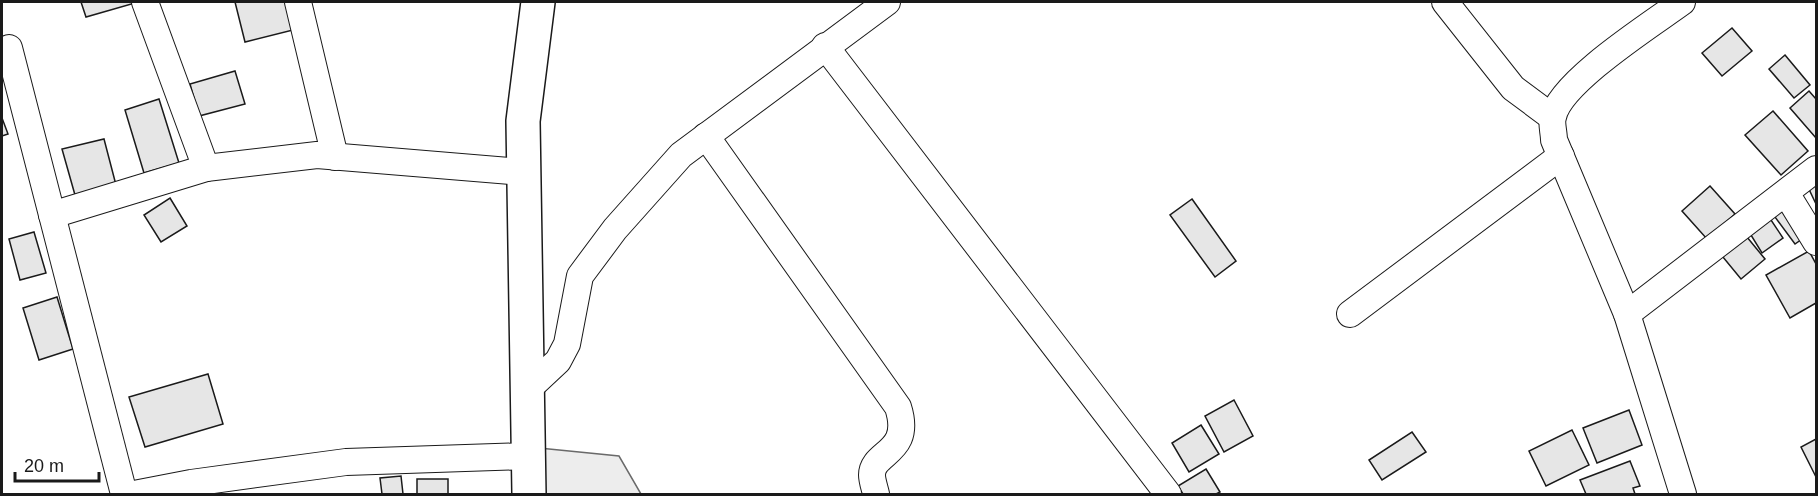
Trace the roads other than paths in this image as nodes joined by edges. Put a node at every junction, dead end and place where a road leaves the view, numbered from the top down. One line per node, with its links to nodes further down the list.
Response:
1 (145, 2): 13 (street)
2 (298, 2): 11 (street)
3 (538, 2): 15 (street)
4 (887, 2): 7 (street)
5 (1445, 2): 9 (street)
6 (1682, 2): 9 (street)
7 (825, 46): 10 (street); 27 (street)
8 (9, 48): 17 (street)
9 (1552, 117): 12 (street)
10 (706, 136): 21 (street); 26 (street)
11 (335, 156): 13 (street); 15 (street)
12 (1561, 156): 19 (street); 20 (street)
13 (206, 168): 17 (street)
14 (1816, 169): 16 (street)
15 (523, 172): 21 (street)
16 (1786, 192): 18 (street); 20 (street)
17 (52, 215): 23 (street)
18 (1816, 242)
19 (1350, 314)
20 (1627, 314): 28 (street)
21 (527, 390): 22 (street)
22 (528, 456): 24 (street); 25 (street)
23 (124, 495)
24 (134, 495)
25 (529, 495)
26 (876, 495)
27 (1168, 495)
28 (1683, 495)

